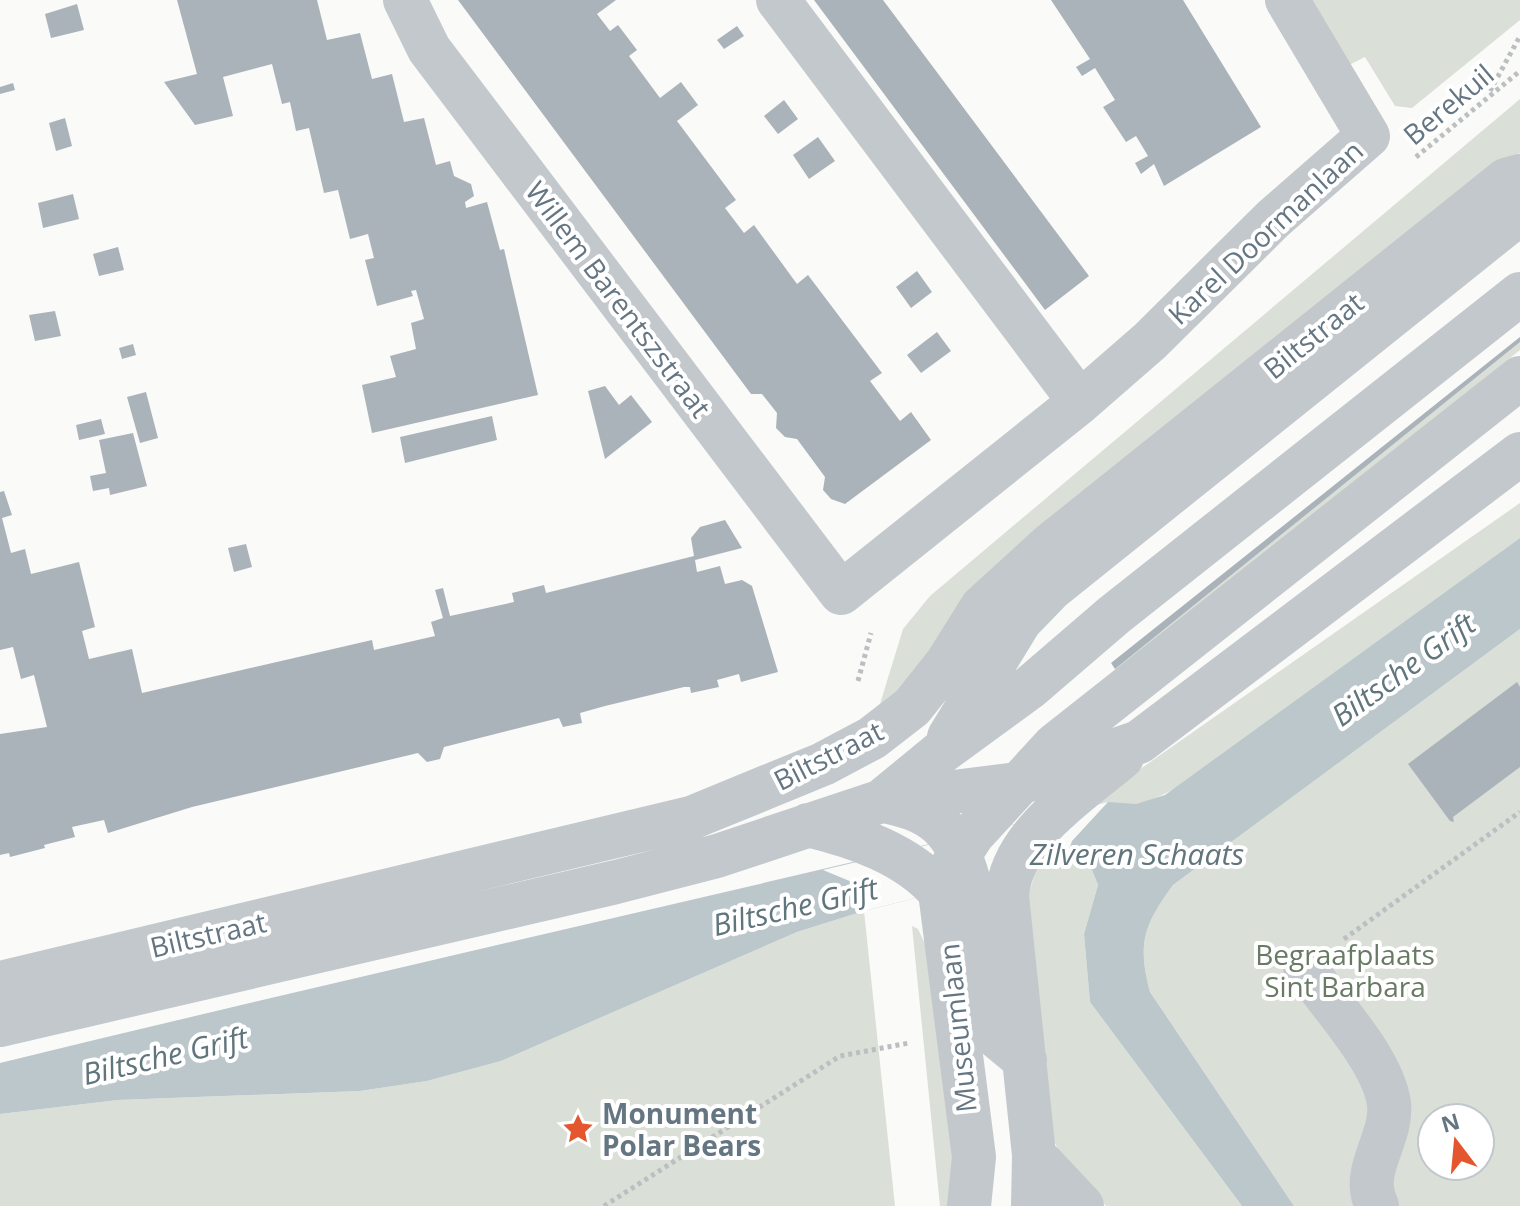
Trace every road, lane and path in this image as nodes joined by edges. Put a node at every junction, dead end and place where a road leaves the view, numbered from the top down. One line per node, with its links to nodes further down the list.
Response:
1 (405, 0): 14 (street, Willem Barentszstraat)
2 (778, 0): 12 (street)
3 (1287, 0): 12 (street, Karel Doormanlaan)
4 (1520, 36): 6 (path)
5 (1520, 71): 6 (path, Berekuil)
6 (1488, 96): 7 (path, Berekuil)
7 (1413, 160)
8 (1520, 176): 25 (street, Biltstraat)
9 (1520, 213): 18 (street, Biltstraat)
10 (1520, 294): 18 (street, Biltstraat)
11 (1520, 378): 19 (street)
12 (1080, 402): 14 (street, Karel Doormanlaan)
13 (1520, 454): 17 (street, Biltstraat)
14 (841, 593)
15 (872, 626): 16 (path)
16 (860, 678)
17 (1139, 742): 19 (street, Biltstraat); 23 (street)
18 (940, 753): 20 (street, Biltstraat)
19 (1017, 784): 20 (street, Biltstraat); 23 (street)
20 (882, 801): 22 (street, Biltstraat); 23 (street)
21 (1520, 812): 24 (path)
22 (808, 825): 23 (street, Biltstraat); 26 (street, Biltstraat)
23 (967, 863): 28 (street); 29 (street, Museumlaan)
24 (1305, 968): 35 (street)
25 (0, 983)
26 (0, 1025)
27 (909, 1043): 30 (path)
28 (1034, 1155): 33 (street); 34 (street)
29 (974, 1157): 31 (street, Museumlaan); 32 (street)
30 (604, 1206)
31 (969, 1206)
32 (1015, 1206)
33 (1033, 1206)
34 (1082, 1206)
35 (1377, 1206)

